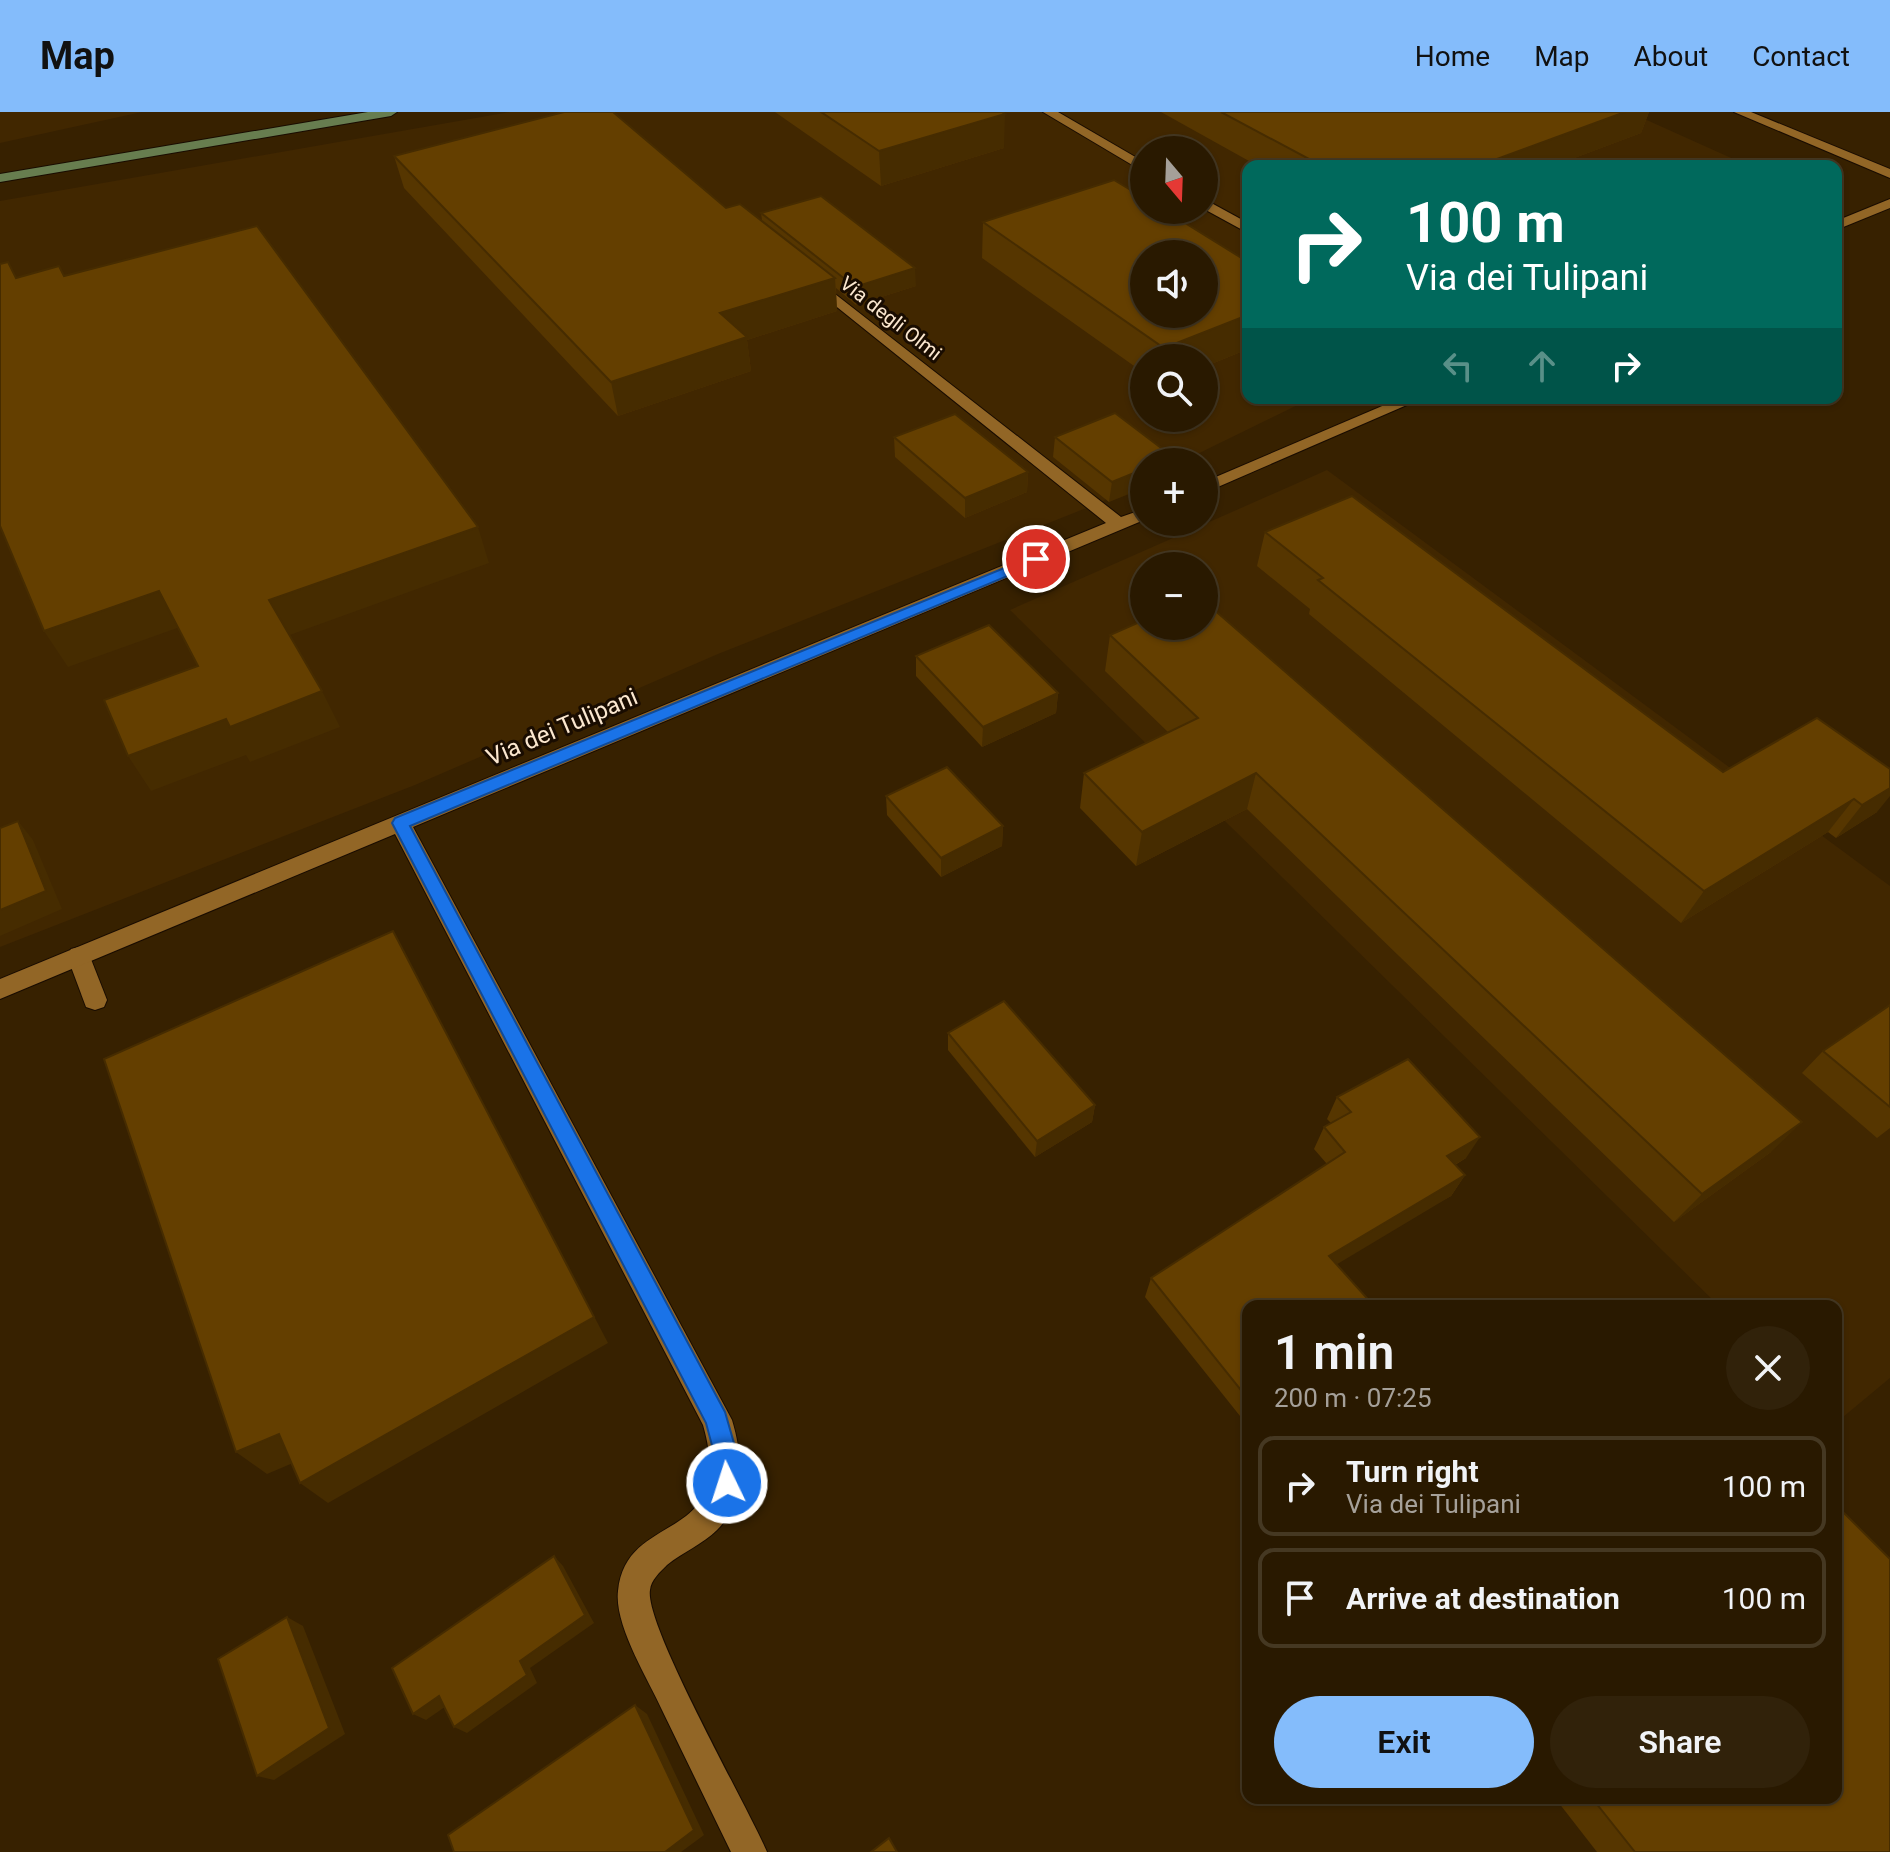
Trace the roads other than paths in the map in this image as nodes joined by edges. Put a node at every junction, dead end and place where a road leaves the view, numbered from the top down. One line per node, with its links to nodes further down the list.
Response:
1 (391, 112): 6 (street)
2 (1049, 112): 4 (street)
3 (1740, 112): 5 (street)
4 (1130, 160)
5 (1890, 174)
6 (0, 178)
7 (1890, 203): 9 (street)
8 (1218, 211): 10 (street)
9 (1842, 223)
10 (1242, 225)
11 (798, 269): 15 (street, Via degli Olmi)
12 (1401, 404): 13 (street)
13 (1218, 482)
14 (1130, 520): 15 (street, Via dei Tulipani)
15 (1119, 525): 16 (street, Via dei Tulipani)
16 (400, 823): 17 (street, Via dei Tulipani); 20 (street)
17 (79, 956): 18 (street, Via dei Tulipani); 19 (street)
18 (0, 989)
19 (95, 1000)
20 (749, 1852)

